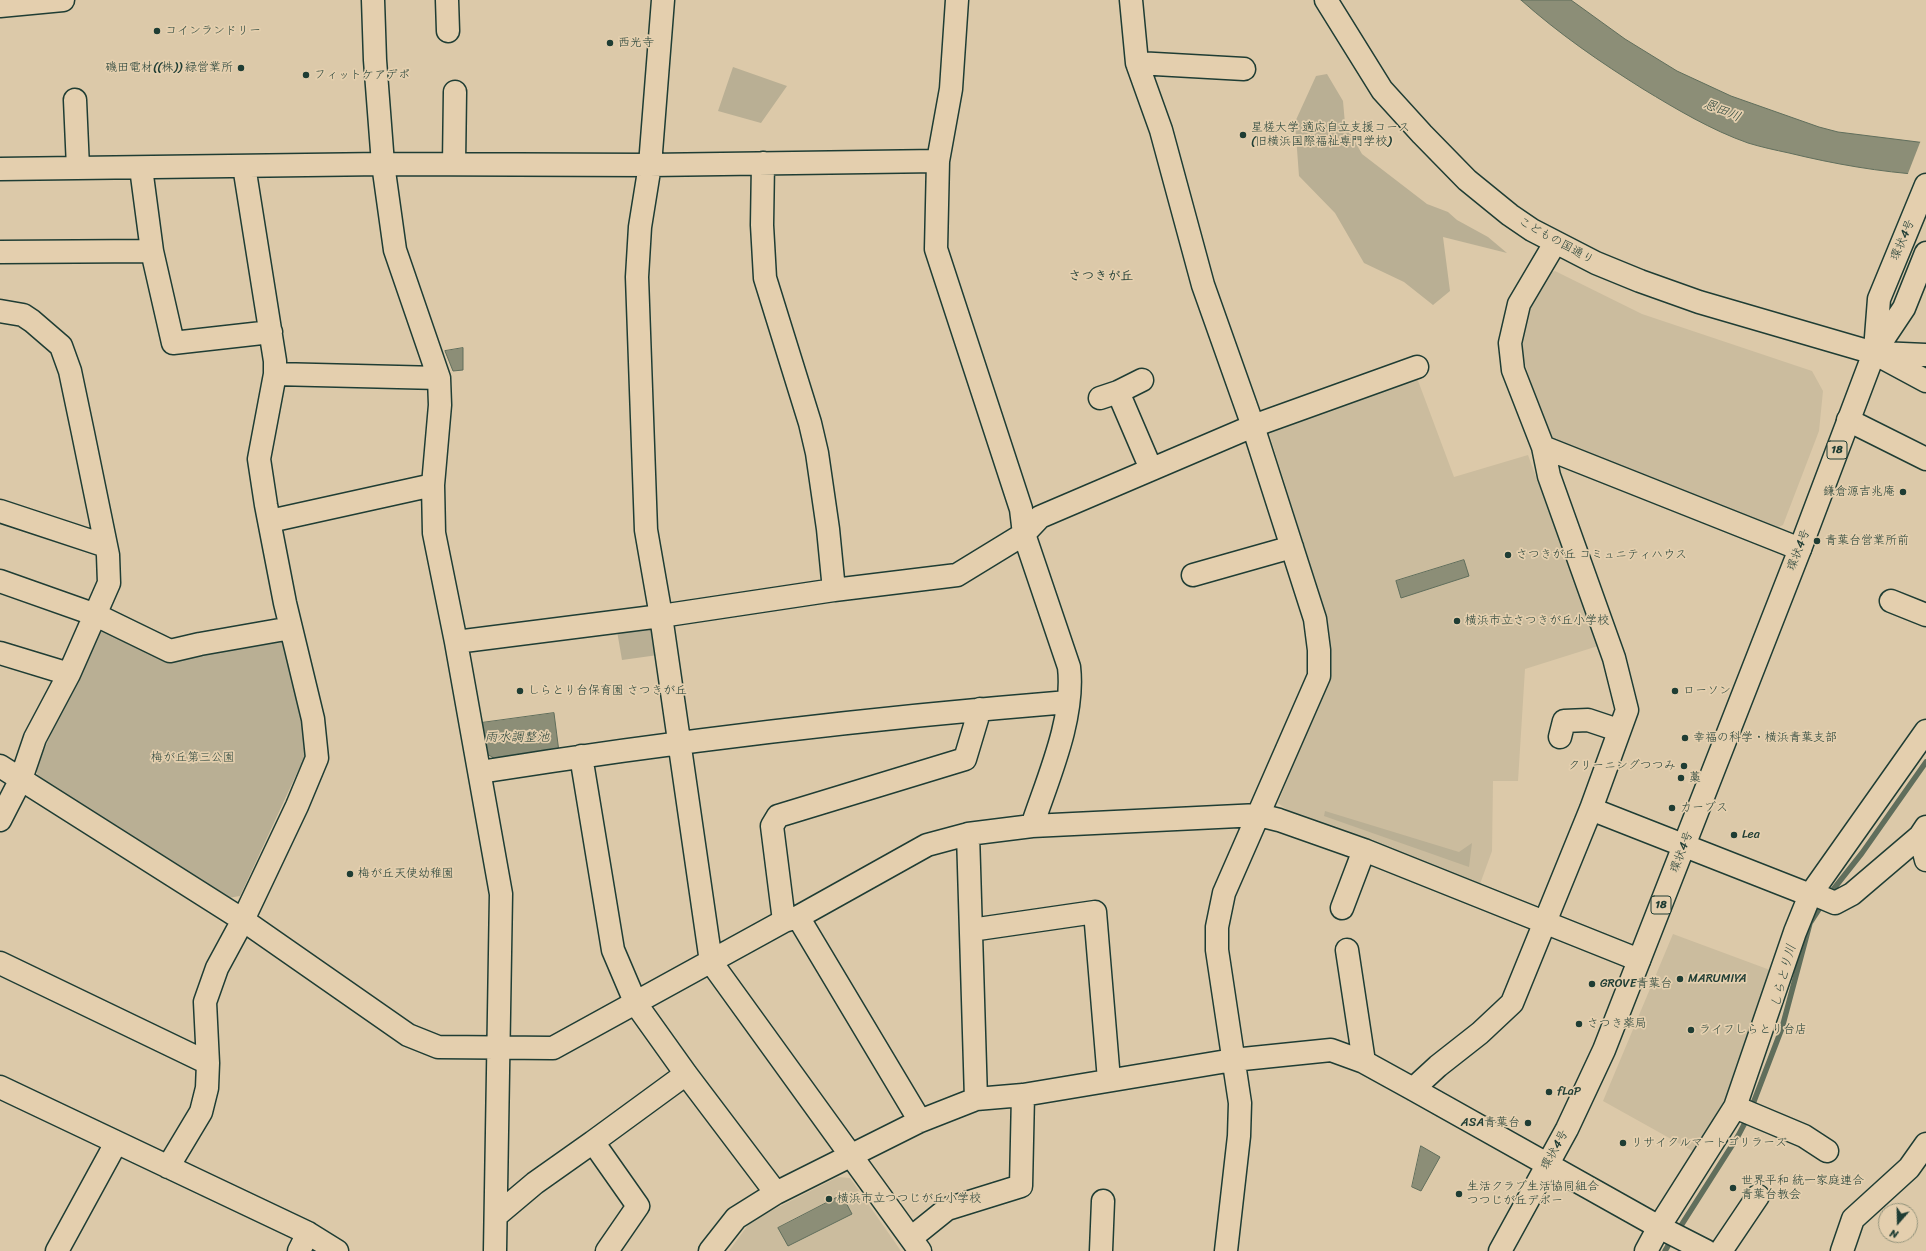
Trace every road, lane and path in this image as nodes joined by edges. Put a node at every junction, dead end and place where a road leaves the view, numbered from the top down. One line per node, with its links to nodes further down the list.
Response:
1 (63, 0): 8 (street)
2 (373, 0): 16 (street)
3 (447, 0): 9 (street)
4 (663, 0): 18 (street)
5 (957, 0): 14 (street)
6 (1131, 0): 10 (street)
7 (1326, 0): 24 (street, こどもの国通り)
8 (0, 6)
9 (448, 31)
10 (1137, 63): 11 (street); 38 (street)
11 (1244, 69)
12 (455, 92): 17 (street)
13 (75, 100): 20 (street)
14 (938, 161): 15 (street); 45 (street)
15 (763, 163): 18 (street); 51 (street)
16 (383, 164): 17 (street); 19 (street); 34 (street)
17 (454, 164): 18 (street)
18 (650, 165): 55 (street)
19 (244, 166): 21 (street); 29 (street)
20 (78, 168): 21 (street); 22 (street)
21 (141, 168): 25 (street)
22 (0, 169)
23 (1923, 191): 30 (street, 環状4号 / 18)
24 (1555, 243): 30 (street, こどもの国通り); 39 (street)
25 (152, 251): 26 (street); 29 (street)
26 (0, 252)
27 (1926, 253): 30 (street, 環状4号 / 18)
28 (0, 311): 46 (street)
29 (272, 332): 33 (street)
30 (1874, 353): 31 (street, こどもの国通り); 36 (street, こどもの国通り); 37 (street, 環状4号 / 18)
31 (1926, 355)
32 (1417, 367): 38 (street)
33 (275, 374): 34 (street); 44 (street)
34 (439, 378): 42 (street)
35 (1142, 380): 41 (street)
36 (1926, 381)
37 (1848, 420): 40 (street); 48 (street, 環状4号 / 18)
38 (1253, 426): 41 (street); 47 (street)
39 (1543, 447): 48 (street); 63 (street)
40 (1926, 459)
41 (1151, 469): 45 (street)
42 (433, 485): 44 (street); 57 (street)
43 (0, 510): 46 (street)
44 (270, 521): 56 (street)
45 (1024, 534): 51 (street); 60 (street)
46 (106, 546): 53 (street)
47 (1292, 547): 49 (street); 71 (street)
48 (1800, 549): 76 (street, 環状4号 / 18)
49 (1202, 577)
50 (0, 581): 53 (street)
51 (834, 590): 55 (street)
52 (1891, 601): 54 (street)
53 (96, 615): 56 (street); 59 (street)
54 (1926, 615)
55 (661, 616): 57 (street); 65 (street)
56 (291, 628): 82 (street)
57 (456, 642): 68 (street)
58 (0, 653): 59 (street)
59 (69, 674): 69 (street)
60 (1068, 702): 61 (street); 73 (street)
61 (980, 709): 65 (street); 81 (street)
62 (1561, 721): 63 (street)
63 (1618, 730): 70 (street)
64 (1926, 731): 79 (street)
65 (678, 743): 66 (street); 87 (street)
66 (581, 756): 68 (street); 89 (street)
67 (0, 766): 69 (street)
68 (480, 772): 90 (street)
69 (20, 779): 72 (street); 82 (street)
70 (1591, 809): 76 (street); 83 (street)
71 (1259, 815): 73 (street); 77 (street); 91 (street)
72 (0, 820)
73 (1032, 826): 75 (street)
74 (1923, 832): 78 (street); 79 (street)
75 (968, 834): 81 (street); 84 (street)
76 (1685, 845): 79 (street); 86 (street, 環状4号 / 18)
77 (1364, 850): 80 (street); 83 (street)
78 (1926, 860)
79 (1820, 898): 100 (street)
80 (1342, 908)
81 (791, 919): 87 (street); 101 (street)
82 (243, 920): 90 (street); 93 (street)
83 (1545, 921): 86 (street); 97 (street)
84 (971, 930): 95 (street); 99 (street)
85 (1347, 950): 92 (street)
86 (1639, 960): 107 (street, 環状4号 / 18)
87 (711, 962): 89 (street); 106 (street)
88 (0, 963): 93 (street)
89 (636, 1004): 90 (street); 94 (street)
90 (498, 1049): 112 (street)
91 (1233, 1060): 92 (street); 95 (street); 122 (street)
92 (1364, 1062): 97 (street)
93 (208, 1063): 108 (street)
94 (686, 1074): 103 (street); 109 (street)
95 (1109, 1080): 98 (street)
96 (0, 1087): 102 (street)
97 (1413, 1089): 107 (street)
98 (1023, 1096): 99 (street); 115 (street)
99 (976, 1099): 101 (street)
100 (1735, 1106): 105 (street); 113 (street)
101 (920, 1121): 106 (street)
102 (116, 1142): 108 (street); 116 (street)
103 (593, 1142): 112 (street); 119 (street)
104 (1926, 1144): 127 (street)
105 (1827, 1151)
106 (851, 1156): 109 (street); 115 (street)
107 (1548, 1163): 113 (street); 123 (street, 環状4号 / 18)
108 (168, 1167): 114 (street)
109 (776, 1193): 120 (street)
110 (1758, 1196): 126 (street)
111 (1103, 1201): 121 (street)
112 (497, 1215): 118 (street)
113 (1661, 1228): 124 (street); 125 (street)
114 (304, 1242): 117 (street)
115 (915, 1244)
116 (57, 1251)
117 (337, 1251)
118 (495, 1251)
119 (607, 1251)
120 (710, 1251)
121 (1101, 1251)
122 (1226, 1251)
123 (1500, 1251)
124 (1646, 1251)
125 (1706, 1251)
126 (1721, 1251)
127 (1842, 1251)

